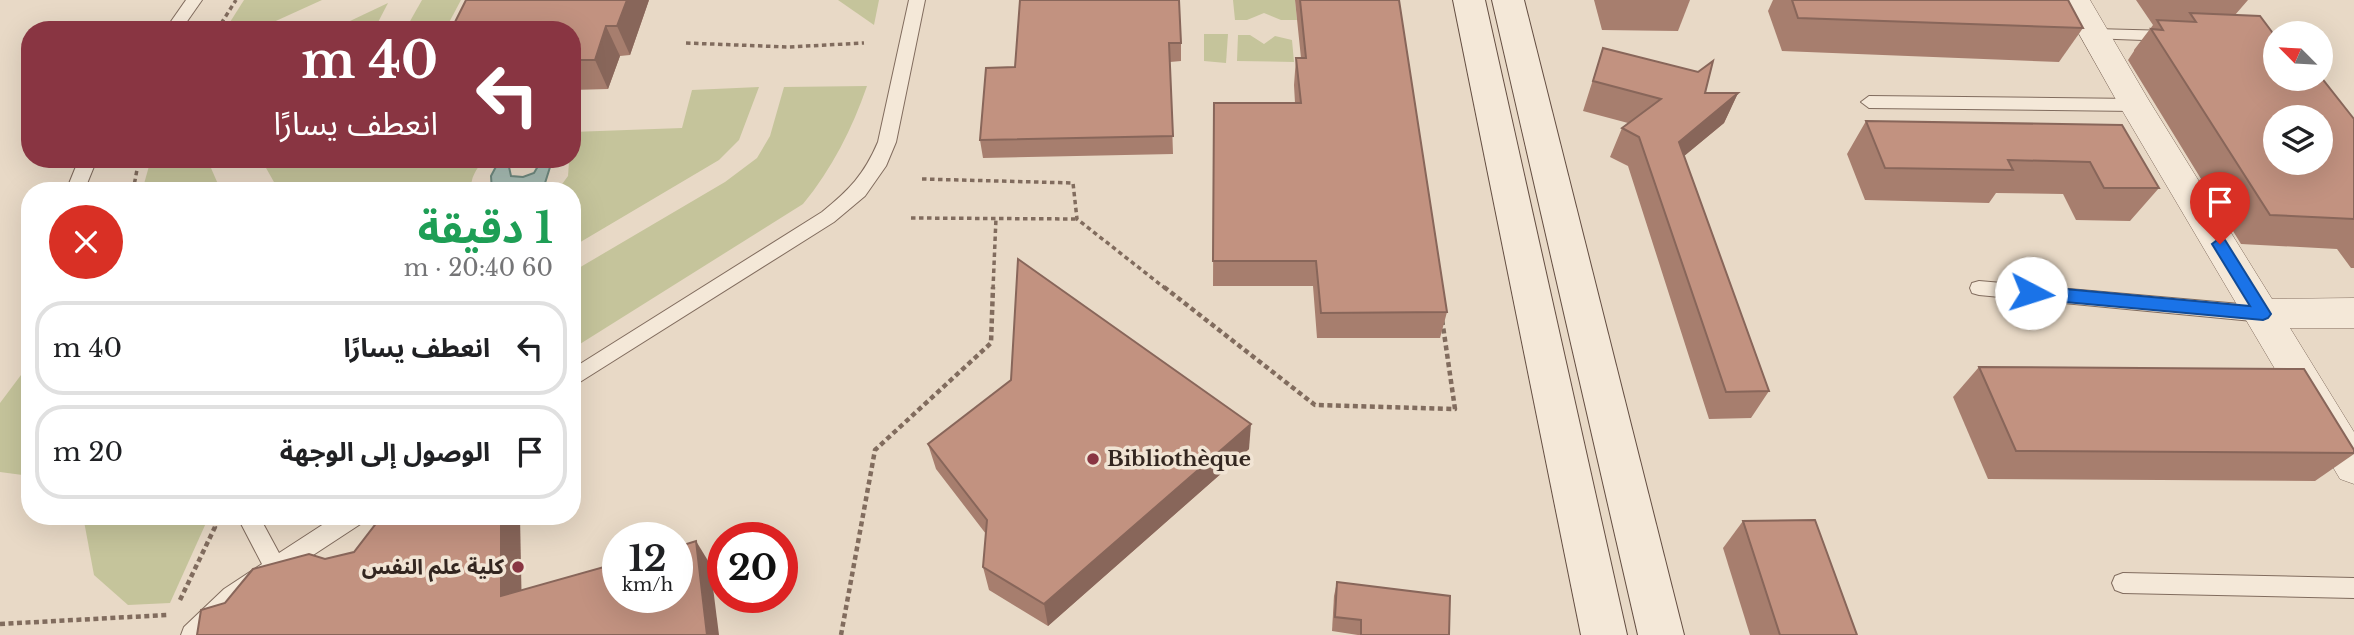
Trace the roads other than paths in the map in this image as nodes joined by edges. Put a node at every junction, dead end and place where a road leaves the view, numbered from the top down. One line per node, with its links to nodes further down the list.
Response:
1 (194, 0): 6 (lane)
2 (917, 0): 14 (lane)
3 (1469, 0): 22 (main road)
4 (1508, 0): 23 (main road)
5 (2075, 0): 7 (street)
6 (179, 21)
7 (2095, 34): 8 (lane); 10 (street)
8 (2189, 37)
9 (1869, 102): 10 (lane)
10 (2135, 105): 13 (street)
11 (1979, 288): 13 (lane)
12 (2354, 313): 13 (street)
13 (2263, 314): 15 (street)
14 (581, 373)
15 (2354, 467)
16 (253, 525): 18 (lane)
17 (340, 525): 18 (lane)
18 (274, 566): 21 (lane)
19 (2123, 583): 20 (lane)
20 (2354, 588)
21 (192, 635)
22 (1604, 635)
23 (1661, 635)

